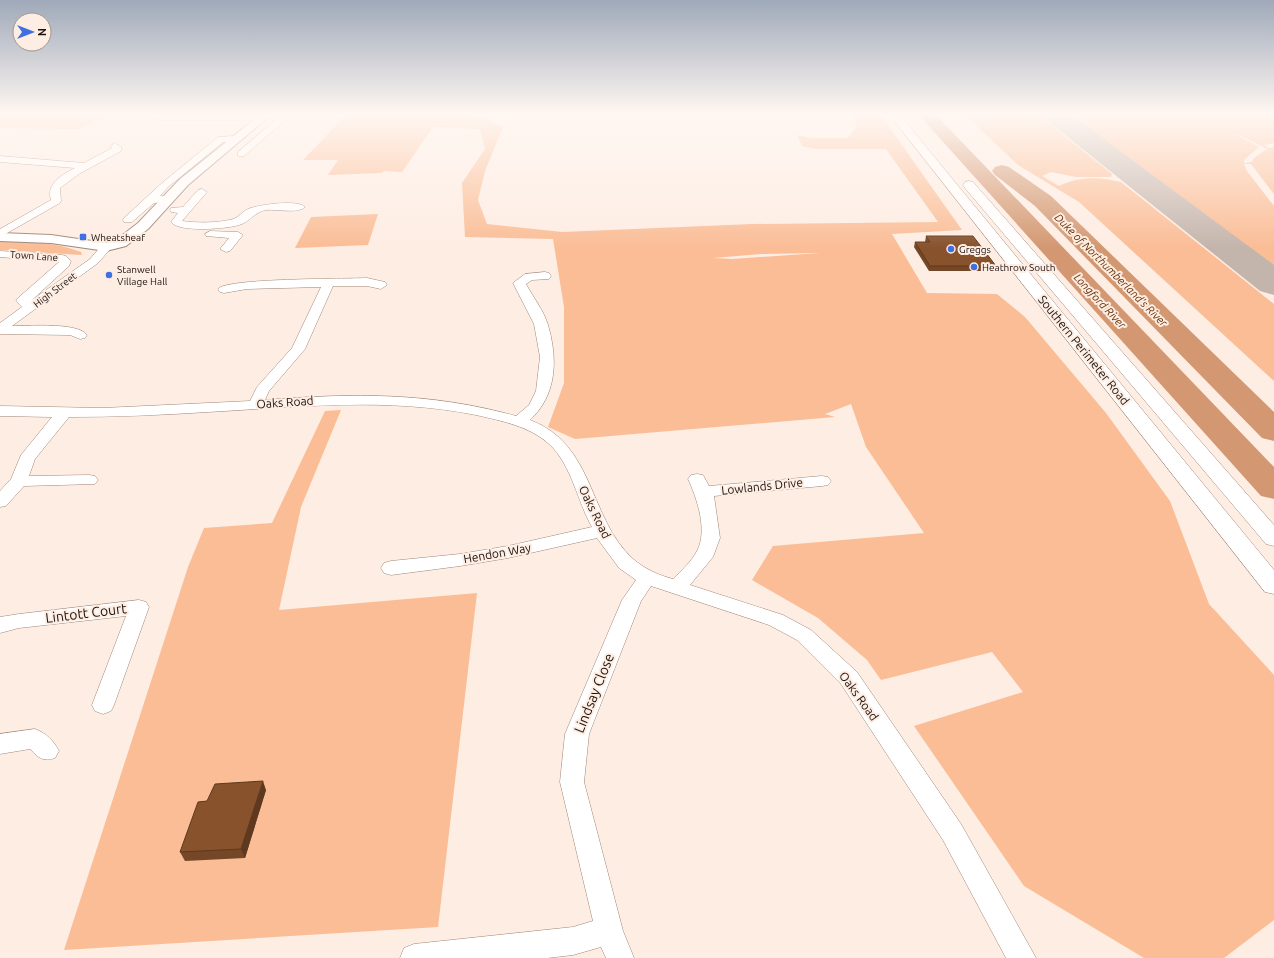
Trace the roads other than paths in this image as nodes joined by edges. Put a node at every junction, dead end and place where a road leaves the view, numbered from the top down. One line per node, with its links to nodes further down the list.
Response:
1 (0, 159): 7 (street)
2 (100, 159): 7 (street)
3 (197, 159): 10 (street)
4 (212, 159): 9 (main road)
5 (929, 159): 40 (street, Southern Perimeter Road)
6 (947, 159): 37 (street, Southern Perimeter Road)
7 (87, 166): 16 (street)
8 (202, 192): 13 (street)
9 (168, 199): 10 (street); 12 (main road)
10 (151, 200): 14 (street)
11 (300, 207): 15 (street)
12 (159, 210): 13 (street); 18 (main road)
13 (186, 210): 15 (street)
14 (128, 220)
15 (214, 224): 19 (street)
16 (0, 234)
17 (0, 237): 18 (main road, Town Lane)
18 (106, 247): 25 (street, High Street)
19 (226, 249)
20 (0, 254): 25 (street, Town Lane)
21 (545, 276): 31 (street)
22 (329, 284): 23 (street); 24 (street); 28 (street)
23 (381, 285)
24 (224, 289)
25 (36, 304): 26 (street, High Street)
26 (0, 329): 27 (street)
27 (80, 335)
28 (256, 404): 30 (street, Oaks Road); 31 (street, Oaks Road)
29 (0, 411): 30 (street, Oaks Road)
30 (62, 414): 33 (street)
31 (519, 421): 36 (street, Oaks Road)
32 (89, 480): 33 (street)
33 (19, 481): 35 (street)
34 (822, 481): 41 (street, Lowlands Drive)
35 (0, 502)
36 (601, 531): 38 (street, Hendon Way); 39 (street, Oaks Road)
37 (1274, 539)
38 (391, 568)
39 (647, 578): 41 (street, Oaks Road); 46 (street, Lindsay Close)
40 (1274, 586)
41 (678, 587): 49 (street, Oaks Road)
42 (0, 625): 43 (street, Lintott Court)
43 (103, 705)
44 (0, 744): 45 (street)
45 (47, 751)
46 (609, 931): 47 (street); 48 (street, Lindsay Close)
47 (414, 958)
48 (620, 958)
49 (1022, 958)

